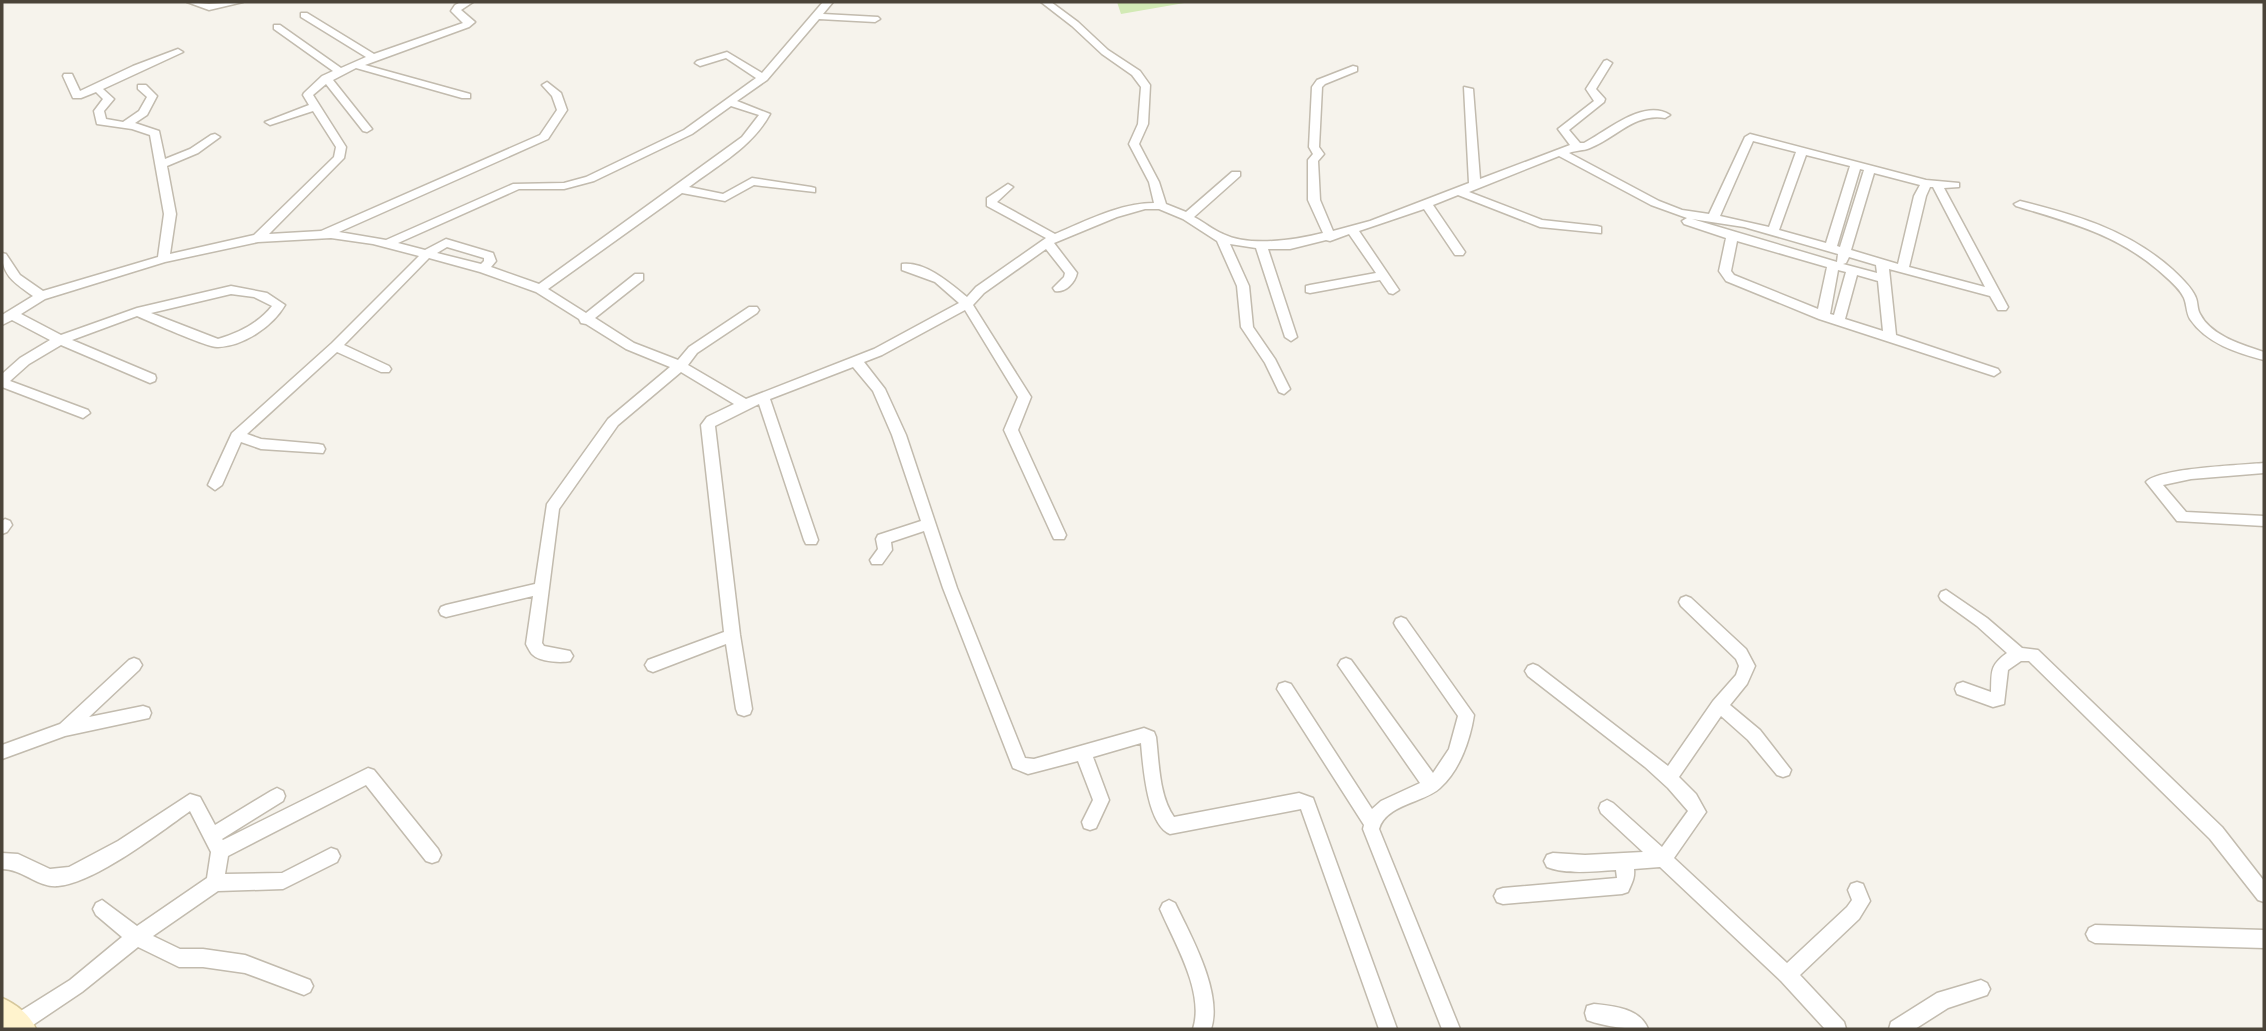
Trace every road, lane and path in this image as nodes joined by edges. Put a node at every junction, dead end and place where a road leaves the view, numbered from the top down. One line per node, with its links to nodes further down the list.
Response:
1 (192, 2): 2 (street)
2 (238, 2)
3 (468, 2): 11 (street)
4 (828, 2): 7 (street)
5 (1045, 2): 48 (street)
6 (304, 15): 11 (street)
7 (816, 16): 8 (street); 19 (street)
8 (875, 19)
9 (277, 27): 16 (street)
10 (178, 52): 22 (street)
11 (375, 59): 14 (street)
12 (700, 63): 19 (street)
13 (1607, 63): 32 (street)
14 (358, 66): 16 (street); 24 (street)
15 (1353, 69): 58 (street)
16 (341, 72): 18 (street)
17 (68, 76): 22 (street)
18 (326, 78): 26 (street); 30 (street)
19 (763, 78): 25 (street)
20 (547, 85): 56 (street)
21 (142, 87): 29 (street)
22 (97, 88): 29 (street)
23 (1468, 89): 40 (street)
24 (466, 96)
25 (729, 102): 43 (street); 63 (street)
26 (314, 107): 28 (street); 59 (street)
27 (1665, 115): 32 (street)
28 (270, 122)
29 (125, 125): 35 (street)
30 (367, 129)
31 (215, 137): 35 (street)
32 (1577, 146): 34 (street)
33 (1802, 151): 36 (street); 51 (street); 55 (street)
34 (1561, 153): 40 (street); 49 (street)
35 (163, 164): 70 (street)
36 (1856, 165): 37 (street); 65 (street)
37 (1870, 169): 39 (street); 67 (street)
38 (1236, 174): 50 (street)
39 (1931, 183): 41 (street); 74 (street); 82 (street)
40 (1475, 184): 45 (street)
41 (1955, 185)
42 (1008, 187): 61 (street)
43 (681, 189): 44 (street); 79 (street)
44 (811, 190)
45 (1457, 191): 46 (street); 53 (street)
46 (1426, 203): 54 (street); 66 (street)
47 (2020, 204): 96 (street)
48 (1161, 206): 50 (street); 61 (street)
49 (1664, 207): 51 (street); 57 (street)
50 (1187, 217): 60 (street)
51 (1713, 219): 52 (street)
52 (1760, 229): 55 (street); 62 (street)
53 (1597, 230)
54 (1353, 231): 58 (street); 75 (street)
55 (1773, 232): 65 (street)
56 (321, 235): 59 (street); 63 (street)
57 (1732, 236): 62 (street); 88 (street)
58 (1330, 237): 64 (street)
59 (258, 238): 70 (street)
60 (1222, 239): 64 (street); 102 (street)
61 (1050, 240): 78 (street); 84 (street)
62 (1758, 243): 73 (street)
63 (386, 244): 68 (street)
64 (1261, 246): 92 (street)
65 (1830, 249): 67 (street)
66 (1459, 253)
67 (1844, 253): 71 (street); 73 (street)
68 (427, 254): 79 (street); 95 (street)
69 (2, 257): 83 (street)
70 (163, 259): 83 (street)
71 (1882, 264): 74 (street); 77 (street)
72 (906, 267): 84 (street)
73 (1842, 268): 77 (street); 88 (street); 91 (street)
74 (1903, 269): 82 (street)
75 (1383, 276): 80 (street); 81 (street)
76 (639, 277): 90 (street)
77 (1884, 279): 93 (street)
78 (1059, 288)
79 (540, 289): 90 (street)
80 (1310, 289)
81 (1393, 290)
82 (1994, 293): 85 (street)
83 (41, 296): 89 (street)
84 (967, 304): 97 (street); 112 (street)
85 (2002, 307)
86 (753, 310): 98 (street)
87 (138, 312): 87 (street); 94 (street)
88 (1823, 316): 91 (street)
89 (7, 318): 94 (street)
90 (585, 320): 98 (street)
91 (1838, 321): 93 (street)
92 (1291, 337)
93 (1890, 338): 100 (street)
94 (59, 339): 101 (street); 105 (street)
95 (336, 346): 99 (street); 106 (street)
96 (2264, 355)
97 (856, 362): 103 (street); 111 (street)
98 (680, 366): 104 (street); 115 (street)
99 (384, 369)
100 (1994, 372)
101 (150, 378)
102 (1284, 389)
103 (763, 397): 104 (street); 113 (street)
104 (745, 404): 120 (street)
105 (83, 413)
106 (237, 436): 107 (street); 109 (street)
107 (318, 449)
108 (2264, 468): 110 (street)
109 (215, 485)
110 (2264, 521)
111 (930, 524): 114 (street); 134 (street)
112 (1059, 535)
113 (811, 540)
114 (877, 560)
115 (541, 588): 118 (street); 122 (street)
116 (1946, 596): 121 (street)
117 (1686, 602): 129 (street)
118 (446, 611)
119 (1401, 623): 137 (street)
120 (732, 635): 124 (street); 130 (street)
121 (2018, 654): 128 (street); 151 (street)
122 (565, 656)
123 (134, 665): 132 (street)
124 (653, 665)
125 (1346, 665): 137 (street)
126 (1533, 671): 136 (street)
127 (1285, 689): 141 (street)
128 (1963, 689)
129 (1719, 706): 135 (street); 136 (street)
130 (744, 709)
131 (143, 713): 132 (street)
132 (65, 729): 133 (street)
133 (2, 752)
134 (1083, 753): 140 (street); 164 (street)
135 (1783, 770)
136 (1669, 778): 145 (street)
137 (1432, 785): 141 (street)
138 (277, 796): 142 (street)
139 (1607, 808): 145 (street)
140 (1090, 822)
141 (1371, 822): 165 (street)
142 (216, 843): 143 (street); 147 (street); 149 (street)
143 (432, 855)
144 (331, 856): 149 (street)
145 (1663, 859): 146 (street); 158 (street)
146 (1624, 861): 148 (street); 152 (street)
147 (2, 862)
148 (1553, 862)
149 (215, 883): 156 (street)
150 (1857, 890): 158 (street)
151 (2264, 894)
152 (1503, 896)
153 (102, 909): 156 (street)
154 (1169, 909): 163 (street)
155 (2095, 934): 157 (street)
156 (136, 937): 159 (street); 162 (street)
157 (2264, 939)
158 (1787, 975): 167 (street)
159 (303, 986)
160 (1980, 989): 168 (street)
161 (1594, 1013): 166 (street)
162 (14, 1022)
163 (1202, 1029)
164 (1388, 1029)
165 (1451, 1029)
166 (1639, 1029)
167 (1837, 1029)
168 (1898, 1029)

